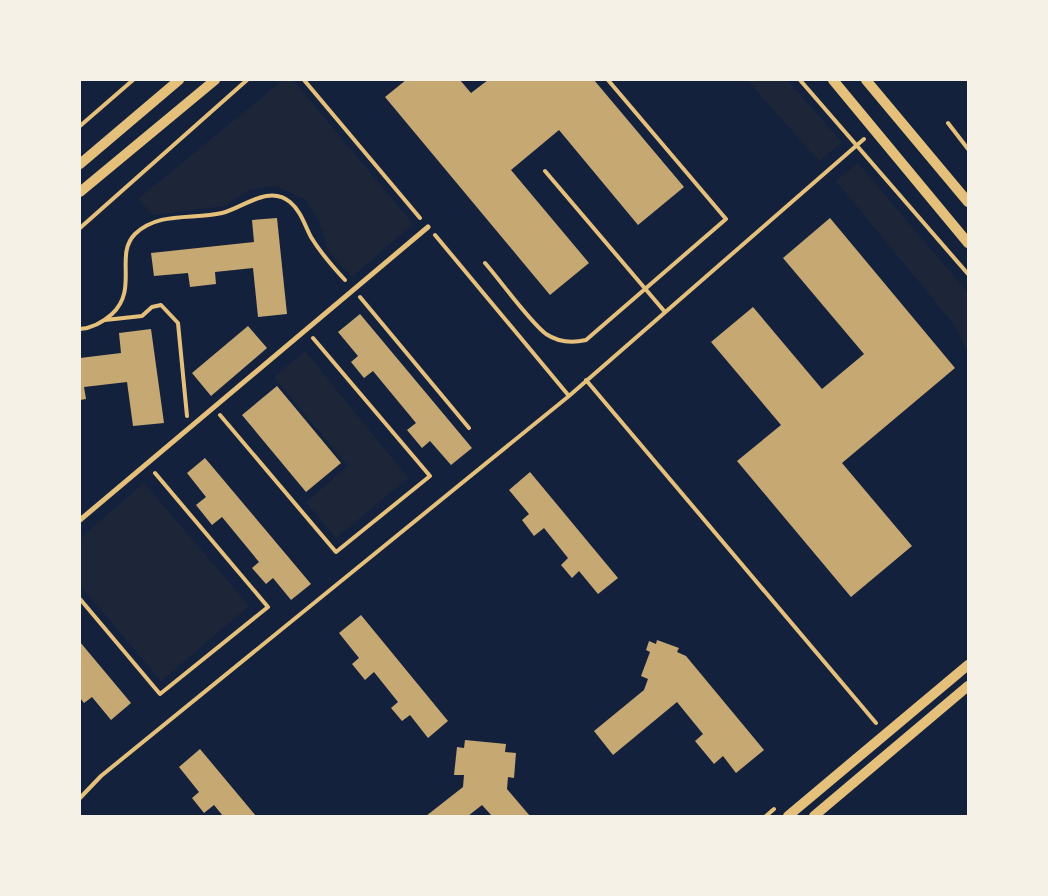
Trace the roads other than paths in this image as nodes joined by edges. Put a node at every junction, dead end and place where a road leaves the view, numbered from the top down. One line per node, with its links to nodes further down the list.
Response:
1 (179, 80): 5 (street)
2 (215, 80): 6 (street)
3 (833, 80): 9 (street)
4 (866, 80): 7 (street)
5 (80, 164)
6 (80, 192)
7 (969, 202)
8 (428, 227): 10 (street)
9 (969, 243)
10 (80, 520)
11 (969, 665): 13 (street)
12 (969, 686): 14 (street)
13 (788, 816)
14 (814, 816)

